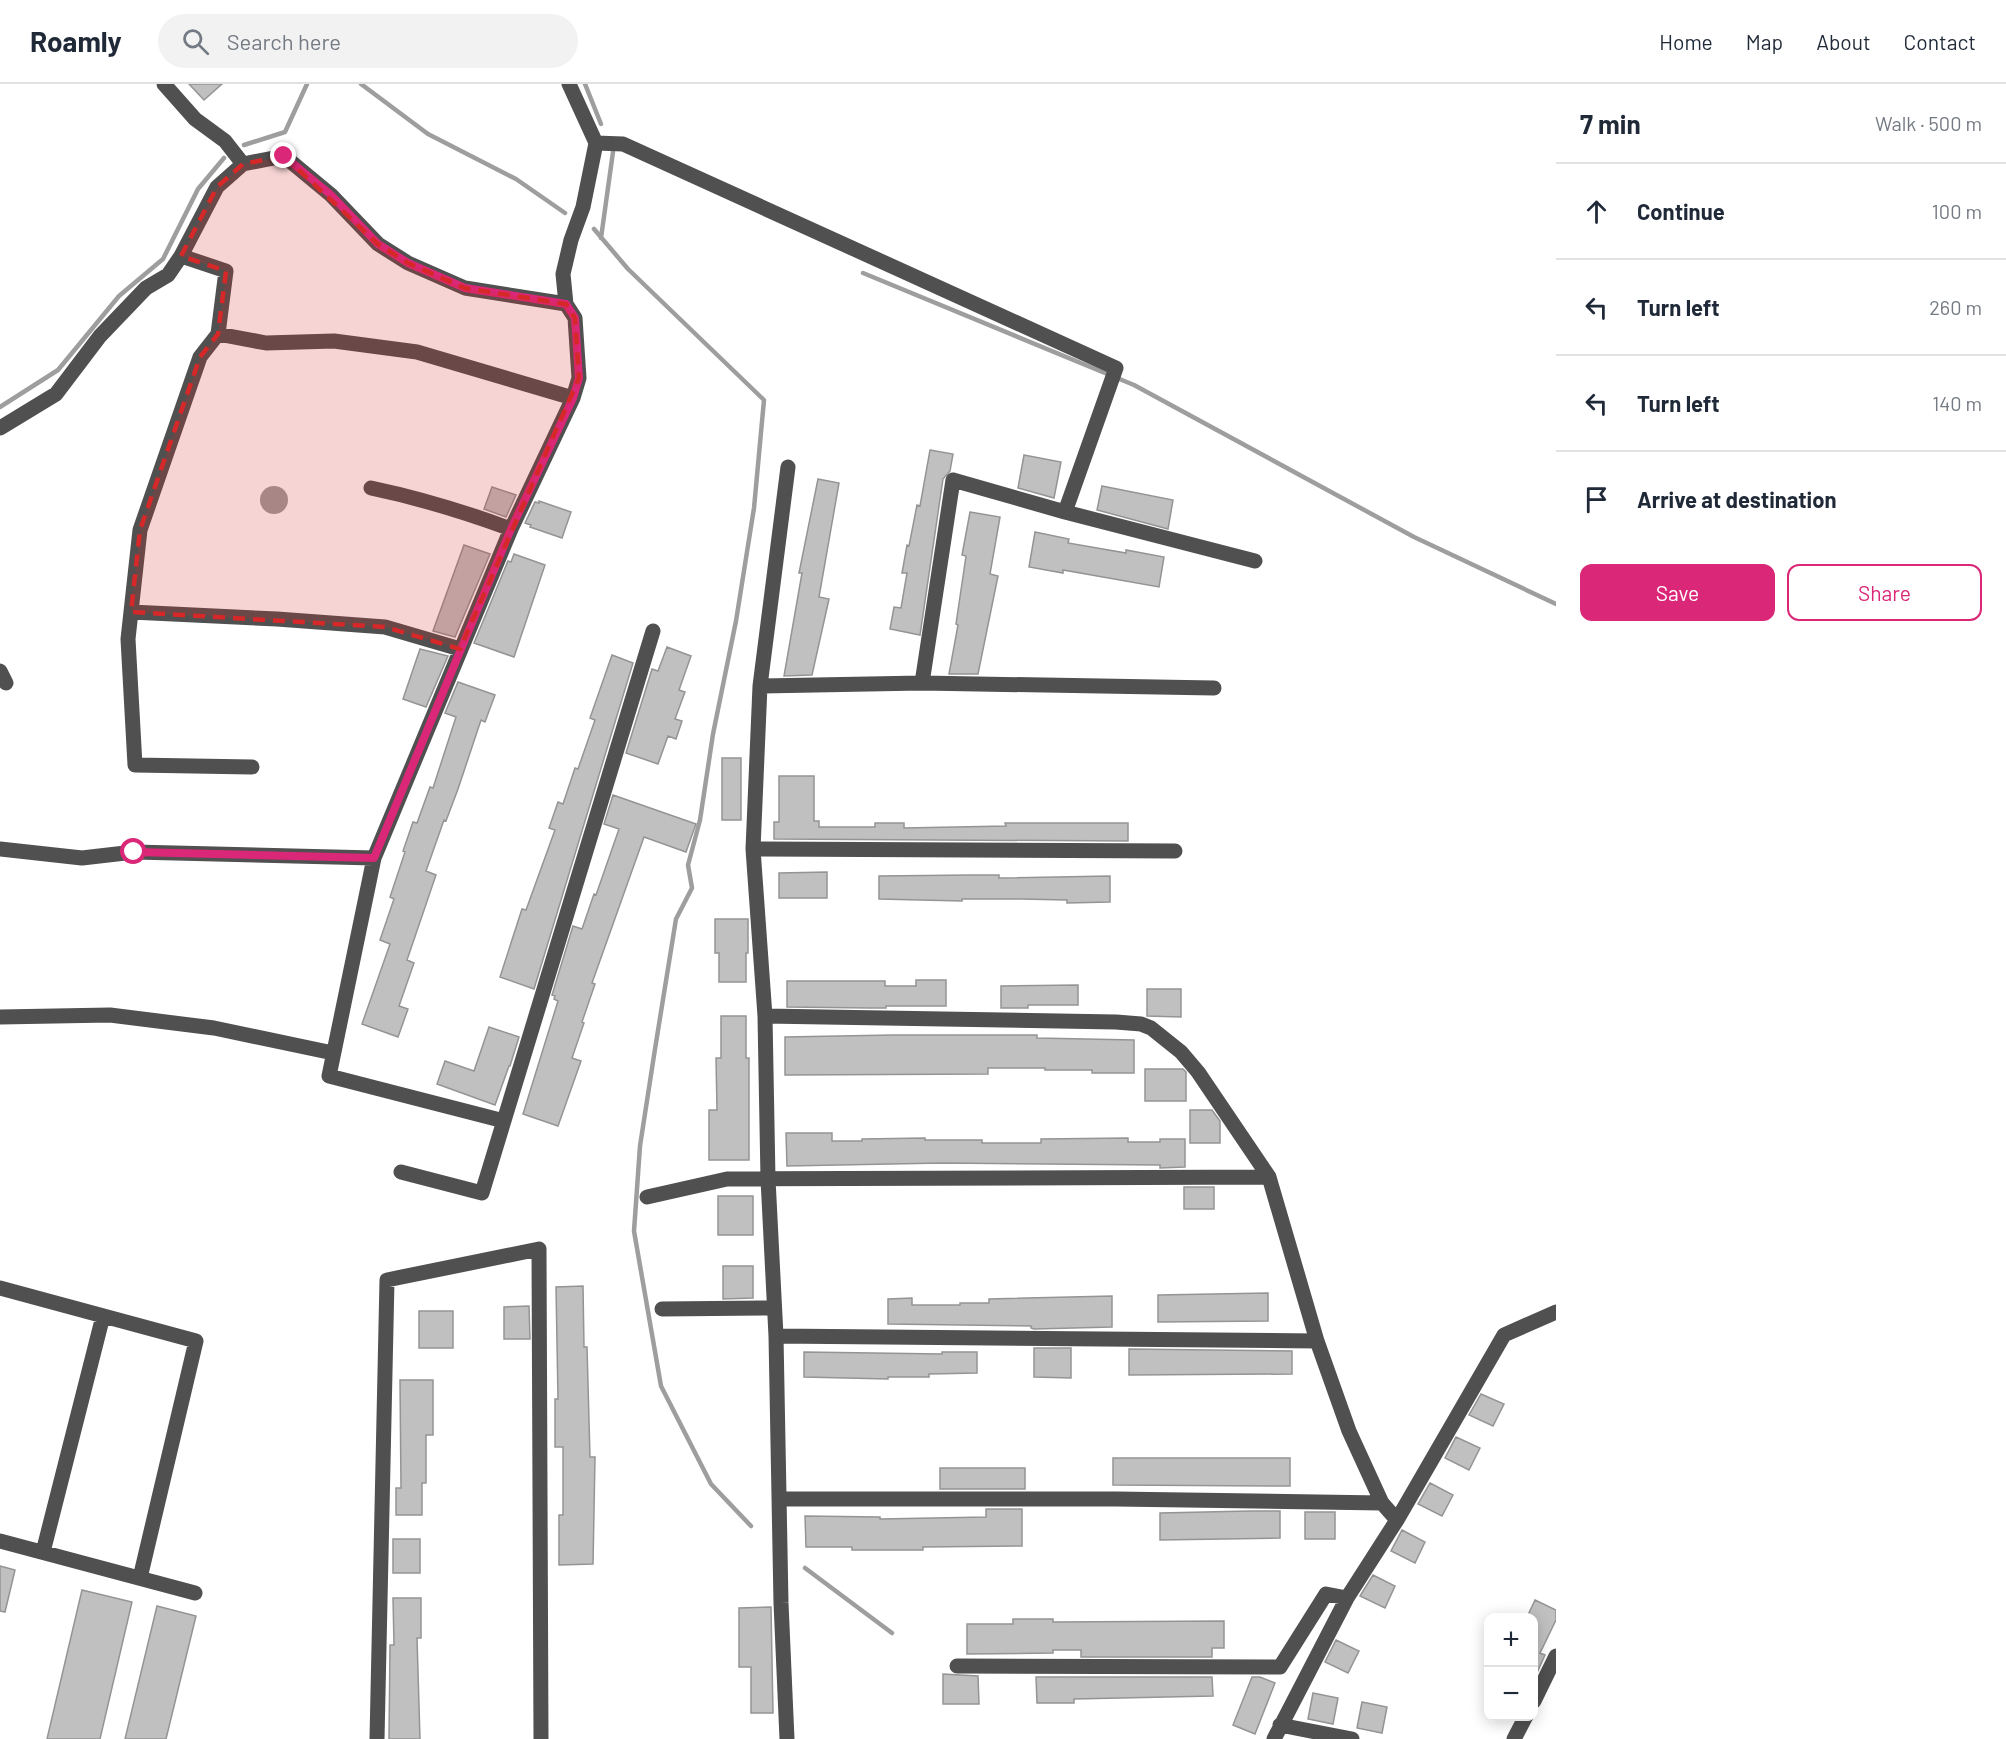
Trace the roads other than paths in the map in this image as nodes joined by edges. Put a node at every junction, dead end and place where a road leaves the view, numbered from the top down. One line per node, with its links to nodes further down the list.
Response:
1 (164, 84): 4 (street)
2 (569, 84): 3 (street)
3 (596, 143): 6 (street); 12 (street)
4 (243, 164): 5 (street); 6 (street)
5 (182, 256): 7 (street); 9 (street)
6 (566, 304): 8 (street)
7 (218, 334): 8 (street); 15 (street)
8 (573, 398): 13 (street)
9 (0, 428)
10 (788, 467): 19 (street)
11 (371, 488): 13 (street)
12 (1065, 512): 14 (street); 18 (street)
13 (511, 529): 17 (street)
14 (1255, 561)
15 (131, 612): 17 (street); 21 (street)
16 (653, 631): 29 (street)
17 (460, 649): 25 (street)
18 (922, 683): 19 (street); 20 (street)
19 (760, 686): 23 (street)
20 (1214, 688)
21 (252, 767)
22 (0, 849): 25 (street)
23 (753, 849): 24 (street); 26 (street)
24 (1175, 851)
25 (374, 858): 28 (street)
26 (765, 1016): 31 (street); 32 (street)
27 (0, 1017): 28 (street)
28 (333, 1053): 29 (street)
29 (504, 1121): 30 (street)
30 (401, 1173)
31 (1269, 1177): 32 (street); 40 (street)
32 (768, 1179): 33 (street); 35 (street)
33 (647, 1197)
34 (0, 1288): 38 (street)
35 (774, 1308): 36 (street); 39 (street)
36 (662, 1309)
37 (1556, 1312): 43 (street)
38 (103, 1316): 45 (street); 46 (street)
39 (776, 1336): 40 (street); 41 (street)
40 (1317, 1341): 42 (street)
41 (779, 1499): 42 (street); 56 (street)
42 (1382, 1503): 43 (street)
43 (1397, 1520): 48 (street)
44 (0, 1541): 45 (street)
45 (43, 1552): 46 (street)
46 (140, 1578): 47 (street)
47 (195, 1593)
48 (1347, 1598): 50 (street); 53 (street)
49 (1556, 1656): 51 (street)
50 (957, 1666)
51 (1538, 1691)
52 (1523, 1721): 58 (street)
53 (1277, 1732): 57 (street)
54 (377, 1739): 55 (street)
55 (541, 1739)
56 (787, 1739)
57 (1352, 1739)
58 (1514, 1739)

